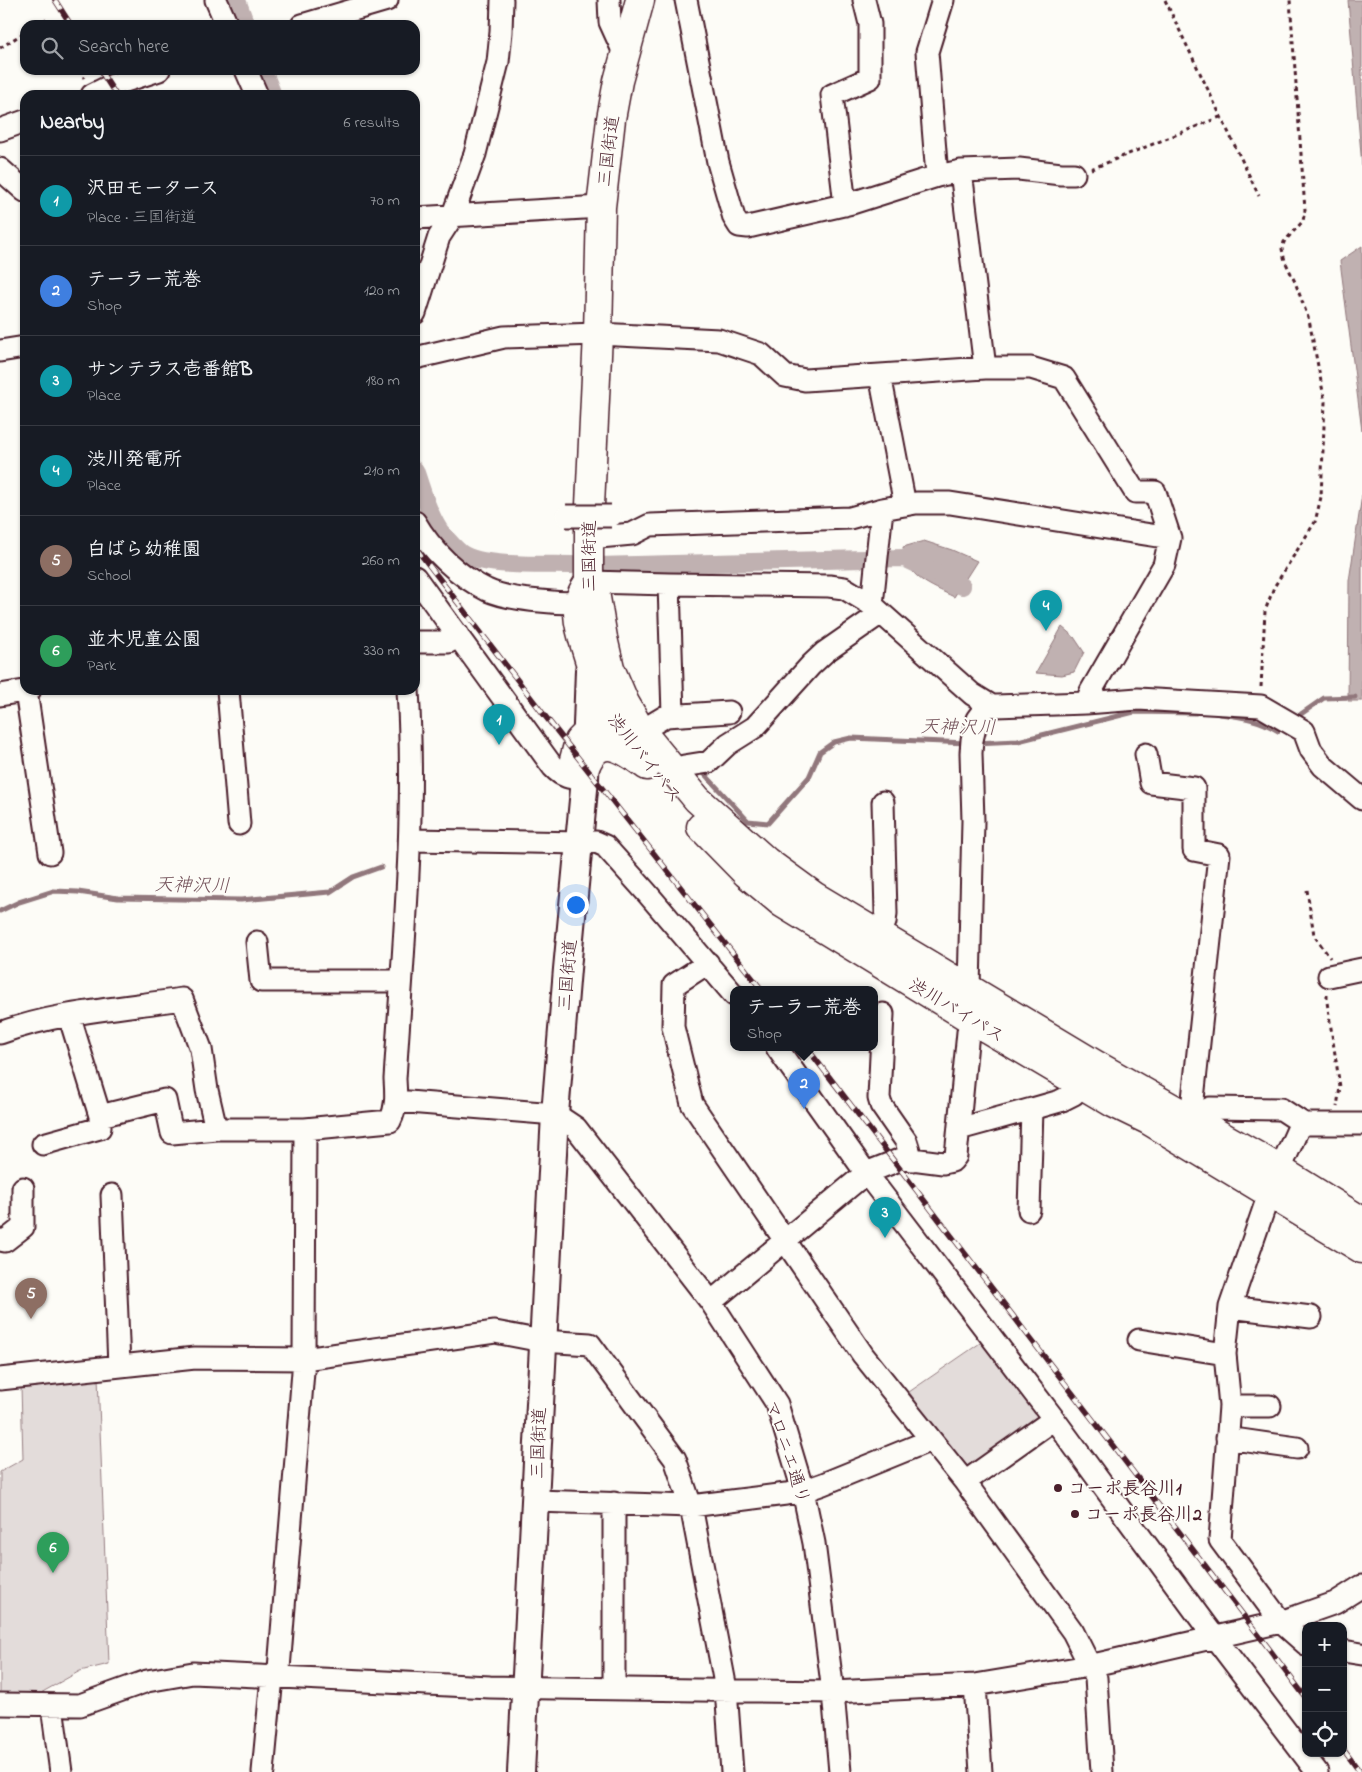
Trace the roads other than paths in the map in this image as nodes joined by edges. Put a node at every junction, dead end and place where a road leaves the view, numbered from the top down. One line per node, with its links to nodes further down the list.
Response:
1 (216, 0): 9 (street)
2 (387, 0): 10 (street)
3 (502, 0): 25 (street)
4 (609, 0): 11 (street)
5 (640, 0): 11 (highway, 三国街道)
6 (686, 0): 23 (street)
7 (864, 0): 23 (street)
8 (943, 0): 21 (street)
9 (225, 20)
10 (319, 20)
11 (625, 55): 24 (highway, 三国街道)
12 (144, 75): 14 (street)
13 (248, 75): 15 (street)
14 (103, 90)
15 (255, 90)
16 (20, 123): 17 (street)
17 (0, 130)
18 (0, 170): 22 (street)
19 (961, 171): 20 (street); 21 (street); 32 (street)
20 (1074, 174)
21 (936, 176): 23 (street)
22 (20, 187)
23 (845, 205)
24 (601, 208): 25 (street); 28 (highway, 三国街道)
25 (452, 217): 26 (street); 27 (street)
26 (420, 218)
27 (420, 297)
28 (598, 334): 31 (street); 33 (street); 36 (highway, 三国街道)
29 (20, 348): 30 (street)
30 (0, 351)
31 (420, 357)
32 (985, 368): 33 (street); 38 (street)
33 (880, 375): 34 (street)
34 (905, 505): 35 (street); 38 (street)
35 (882, 509): 36 (street); 42 (street)
36 (592, 525): 41 (highway, 三国街道)
37 (420, 529): 41 (street)
38 (1170, 538): 51 (street)
39 (420, 584): 43 (street)
40 (669, 584): 41 (street); 42 (street); 54 (street)
41 (582, 604): 45 (highway, 渋川バイパス); 45 (main road, 三国街道); 55 (highway, 渋川バイパス); 59 (main road, 三国街道)
42 (877, 609): 52 (street); 60 (street)
43 (458, 635): 44 (street); 59 (street)
44 (420, 642)
45 (590, 660): 55 (highway, 渋川バイパス); 56 (main road, 三国街道)
46 (20, 692): 47 (street)
47 (0, 695)
48 (27, 695): 66 (street)
49 (228, 695): 63 (street)
50 (408, 695): 64 (street)
51 (1086, 703): 52 (street); 61 (street)
52 (988, 704): 73 (street)
53 (730, 712): 54 (street)
54 (673, 715): 55 (street)
55 (628, 728): 56 (highway); 58 (highway, 渋川バイパス); 60 (highway, 渋川バイパス)
56 (587, 733): 59 (highway)
57 (1146, 754): 85 (street)
58 (648, 766): 59 (highway); 77 (highway, 渋川バイパス)
59 (579, 771): 65 (main road, 三国街道)
60 (675, 774): 67 (highway, 渋川バイパス)
61 (1362, 799)
62 (883, 802): 67 (street)
63 (239, 824)
64 (411, 840): 65 (street); 72 (street)
65 (574, 843): 69 (street); 83 (main road, 三国街道)
66 (50, 853)
67 (879, 935): 73 (highway, 渋川バイパス)
68 (257, 942): 72 (street)
69 (708, 963): 74 (street); 100 (street)
70 (1362, 969): 71 (street)
71 (1329, 976)
72 (401, 981): 81 (street)
73 (969, 988): 77 (street); 80 (highway, 渋川バイパス)
74 (730, 990)
75 (883, 1014): 92 (street)
76 (69, 1015): 78 (street); 84 (street); 88 (street)
77 (971, 1019): 80 (highway, 渋川バイパス); 90 (street)
78 (0, 1033)
79 (779, 1051): 93 (street)
80 (1089, 1074): 82 (street); 85 (highway, 渋川バイパス); 94 (highway, 渋川バイパス)
81 (396, 1101): 83 (street); 89 (street)
82 (1032, 1109): 90 (street); 97 (street)
83 (555, 1114): 102 (street, マロニエ通り); 106 (main road, 三国街道)
84 (100, 1116): 88 (street); 91 (street)
85 (1191, 1118): 86 (street); 94 (highway, 渋川バイパス)
86 (1304, 1124): 87 (street); 94 (street)
87 (1362, 1124)
88 (216, 1129): 89 (street)
89 (305, 1129): 108 (street)
90 (959, 1129): 92 (street)
91 (44, 1144)
92 (912, 1160): 93 (street)
93 (866, 1173): 100 (street); 113 (street)
94 (1274, 1182): 98 (highway, 渋川バイパス); 101 (highway, 渋川バイパス); 103 (street)
95 (23, 1188): 99 (street)
96 (112, 1195): 109 (street)
97 (1029, 1210)
98 (1362, 1221)
99 (0, 1240)
100 (785, 1240): 102 (street); 115 (street)
101 (1362, 1249)
102 (711, 1302): 118 (street, マロニエ通り)
103 (1230, 1307): 104 (street); 107 (street)
104 (1311, 1316)
105 (1139, 1340): 107 (street)
106 (542, 1341): 108 (street); 119 (main road, 三国街道); 121 (street)
107 (1225, 1354): 111 (street)
108 (304, 1359): 109 (street); 129 (street)
109 (118, 1366): 110 (street)
110 (0, 1378)
111 (1230, 1406): 112 (street); 114 (street)
112 (1270, 1406)
113 (1054, 1419): 117 (street); 124 (street)
114 (1227, 1438): 116 (street); 123 (street)
115 (931, 1440): 117 (street); 118 (street)
116 (1297, 1448)
117 (965, 1482): 128 (street)
118 (803, 1491): 121 (street); 134 (street, マロニエ通り)
119 (536, 1501): 120 (street); 131 (main road, 三国街道)
120 (614, 1503): 121 (street); 132 (street)
121 (691, 1506): 133 (street)
122 (1362, 1586): 123 (street)
123 (1281, 1622): 124 (street); 125 (street)
124 (1214, 1637): 128 (street); 144 (street)
125 (1302, 1640)
126 (1347, 1652): 127 (street)
127 (1362, 1654)
128 (1089, 1666): 130 (street); 143 (street)
129 (272, 1677): 131 (street); 136 (street); 138 (street)
130 (975, 1685): 134 (street); 142 (street)
131 (527, 1687): 132 (street); 139 (main road, 三国街道)
132 (614, 1688): 133 (street)
133 (726, 1690): 134 (street); 140 (street)
134 (832, 1692): 141 (street, マロニエ通り)
135 (0, 1704): 136 (street)
136 (52, 1706): 137 (street)
137 (61, 1772)
138 (263, 1772)
139 (522, 1772)
140 (732, 1772)
141 (840, 1772)
142 (982, 1772)
143 (1102, 1772)
144 (1318, 1772)

